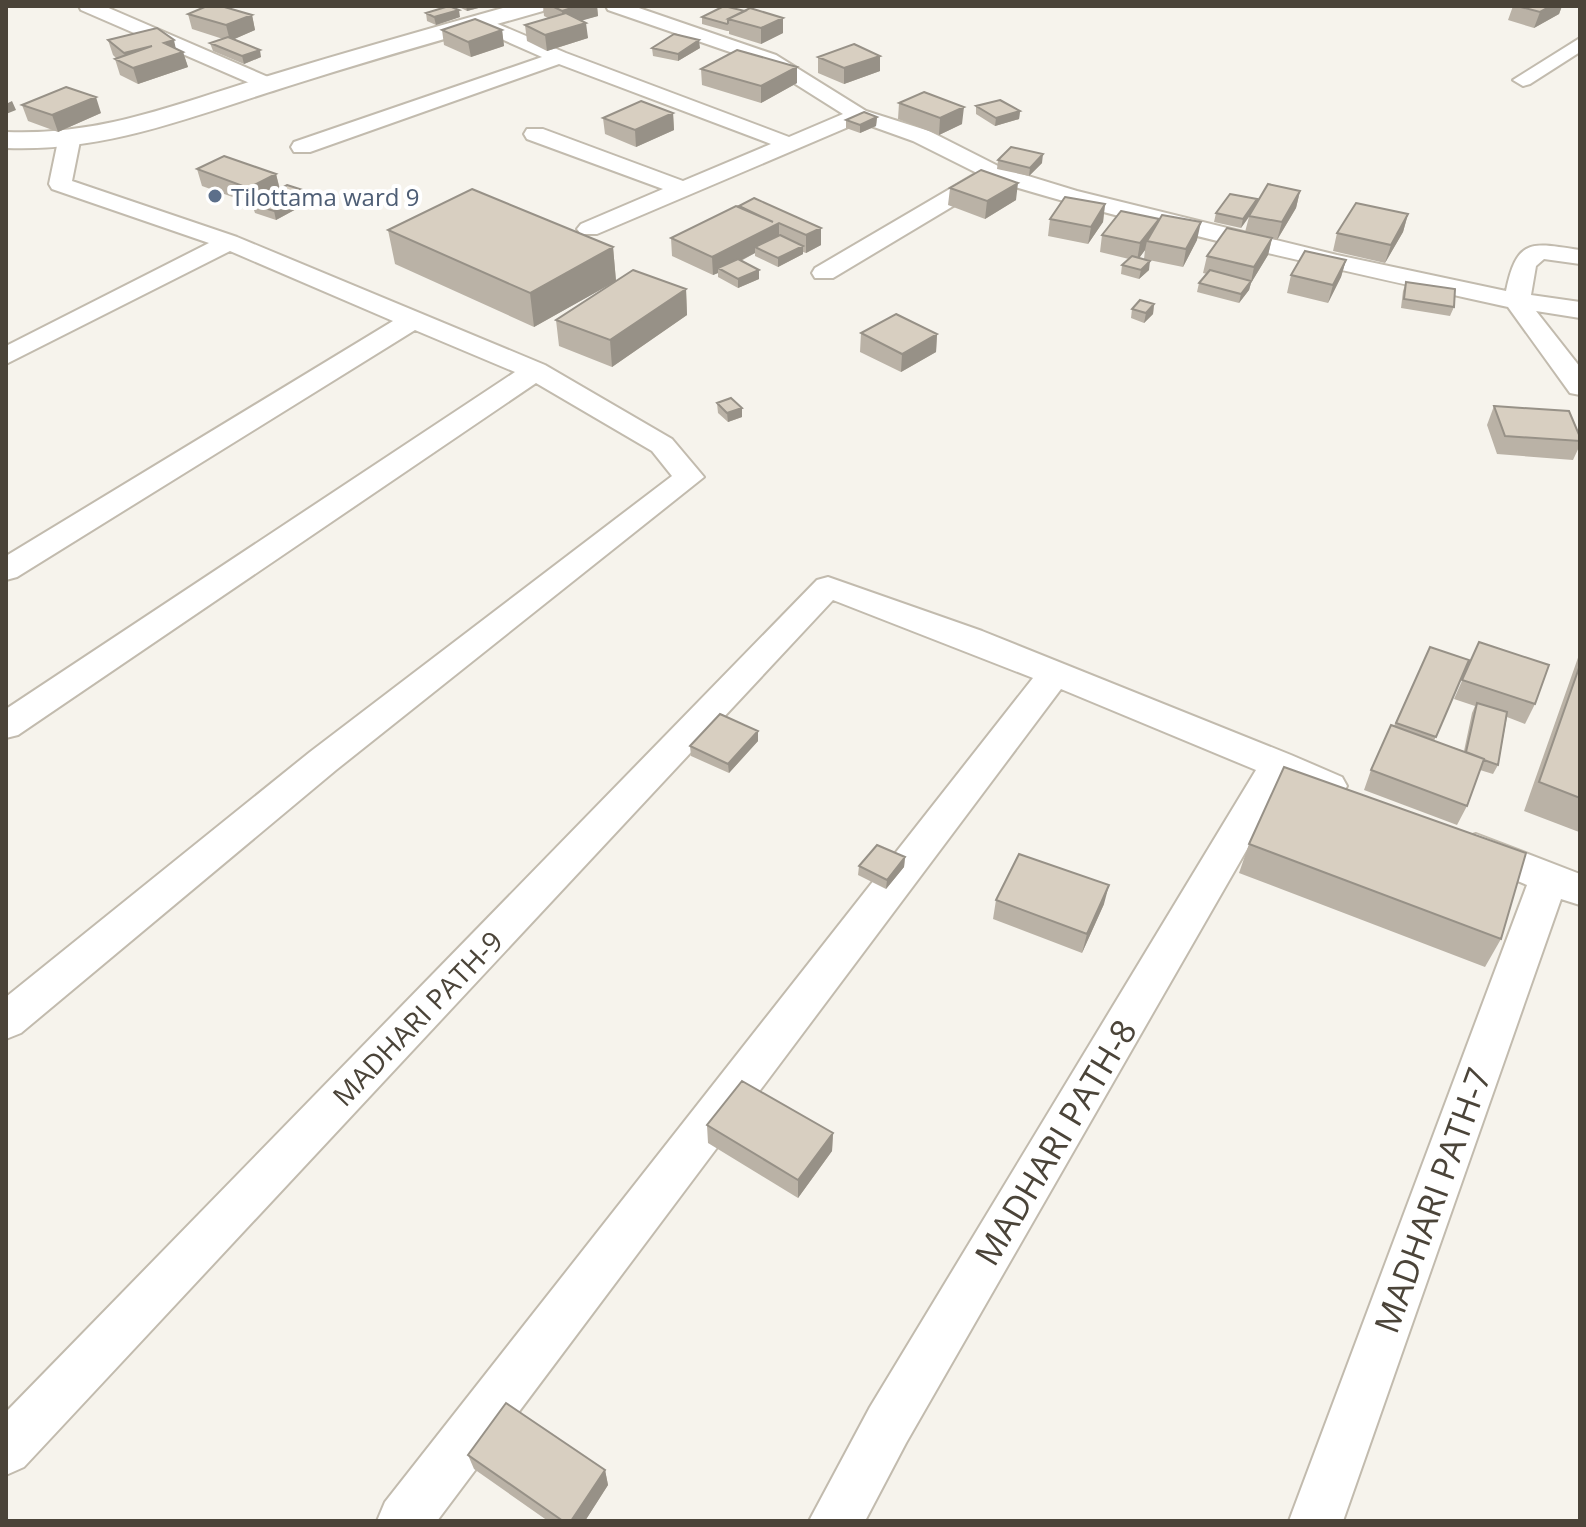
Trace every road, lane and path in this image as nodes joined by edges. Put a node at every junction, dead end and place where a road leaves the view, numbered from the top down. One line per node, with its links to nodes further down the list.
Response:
1 (88, 6): 8 (street)
2 (533, 6): 4 (street)
3 (615, 6): 9 (street)
4 (479, 22): 6 (street); 8 (street)
5 (1580, 44): 7 (street)
6 (559, 57): 13 (street); 14 (street)
7 (1523, 80)
8 (268, 84): 12 (street)
9 (859, 115): 13 (street); 15 (street)
10 (535, 134): 16 (street)
11 (6, 140): 12 (street)
12 (69, 141): 18 (street)
13 (789, 144): 16 (street)
14 (302, 147)
15 (994, 173): 20 (street); 21 (street)
16 (683, 189): 17 (street)
17 (589, 229)
18 (229, 242): 23 (street); 24 (street)
19 (1580, 257): 21 (street)
20 (824, 273)
21 (1517, 301): 22 (street); 26 (street)
22 (1580, 310)
23 (414, 319): 25 (street); 27 (street)
24 (6, 356)
25 (535, 371): 29 (street); 34 (street)
26 (1580, 387)
27 (6, 570)
28 (1055, 673): 30 (street); 35 (street, MADHARI PATH-9); 36 (street)
29 (6, 726)
30 (1278, 764): 31 (street); 37 (street, MADHARI PATH-8)
31 (1363, 800)
32 (1449, 836): 33 (street)
33 (1564, 884): 38 (street, MADHARI PATH-7)
34 (6, 1021)
35 (6, 1449)
36 (404, 1521)
37 (836, 1521)
38 (1316, 1521)

